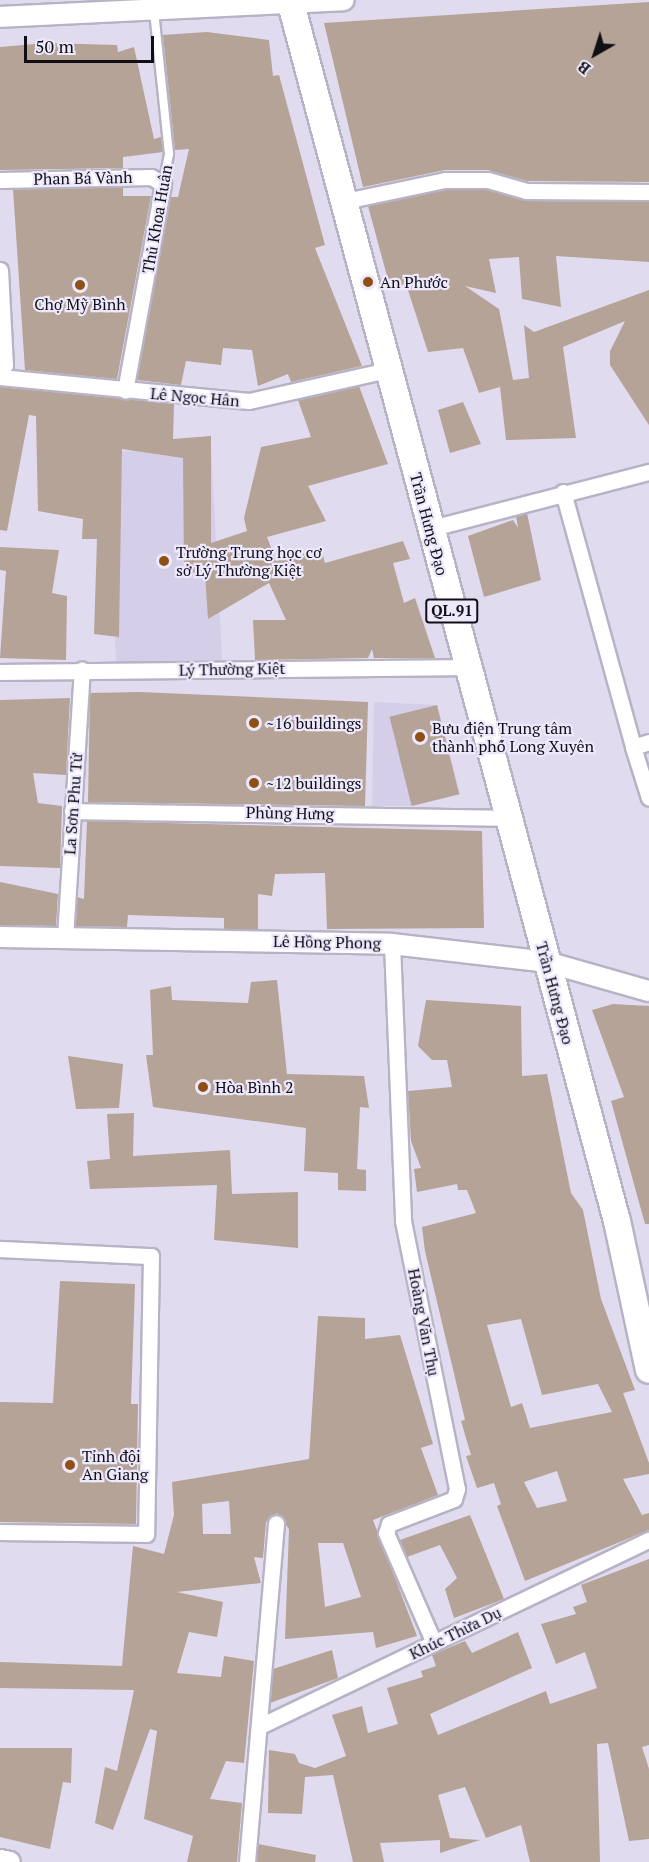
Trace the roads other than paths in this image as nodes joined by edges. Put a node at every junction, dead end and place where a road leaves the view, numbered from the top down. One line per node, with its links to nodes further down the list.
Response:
1 (344, 0): 2 (street)
2 (291, 2): 3 (street); 8 (highway, Trần Hưng Đạo / QL.91)
3 (154, 10): 4 (street); 6 (lane, Thủ Khoa Huân)
4 (0, 17)
5 (0, 180): 6 (street, Phan Bá Vành)
6 (163, 184): 13 (street, Thủ Khoa Huân)
7 (649, 192): 8 (street)
8 (345, 201): 10 (highway, Trần Hưng Đạo / QL.91)
9 (0, 270): 11 (street)
10 (388, 370): 13 (street, Lê Ngọc Hân); 16 (highway, Trần Hưng Đạo / QL.91)
11 (0, 371)
12 (0, 377): 13 (street, Lê Ngọc Hân)
13 (125, 391)
14 (649, 472): 15 (street)
15 (563, 492): 16 (street); 21 (street)
16 (432, 528): 17 (highway, Trần Hưng Đạo / QL.91)
17 (465, 667): 18 (street, Lý Thường Kiệt); 24 (highway, Trần Hưng Đạo / QL.91)
18 (82, 670): 19 (street, Lý Thường Kiệt); 23 (street, La Sơn Phu Tử)
19 (0, 672)
20 (649, 742): 21 (street)
21 (633, 747): 22 (street)
22 (649, 798)
23 (72, 811): 24 (street, Phùng Hưng); 26 (street, La Sơn Phu Tử)
24 (509, 818): 28 (highway, Trần Hưng Đạo / QL.91)
25 (0, 937): 26 (street, Lê Hồng Phong)
26 (65, 938): 27 (street, Lê Hồng Phong)
27 (392, 944): 28 (street, Lê Hồng Phong); 37 (street, Hoàng Văn Thụ)
28 (547, 962): 29 (street, Lê Hồng Phong); 30 (highway, Trần Hưng Đạo / QL.91)
29 (649, 991)
30 (617, 1221): 32 (highway, Trần Hưng Đạo / QL.91); 33 (highway, Trần Hưng Đạo / QL.91)
31 (0, 1249): 35 (street)
32 (649, 1306)
33 (649, 1370)
34 (276, 1523): 38 (street)
35 (0, 1532)
36 (649, 1540): 37 (street, Khúc Thừa Dụ)
37 (434, 1643): 38 (street, Khúc Thừa Dụ)
38 (260, 1726): 41 (street)
39 (0, 1860): 40 (street)
40 (10, 1862)
41 (247, 1862)

